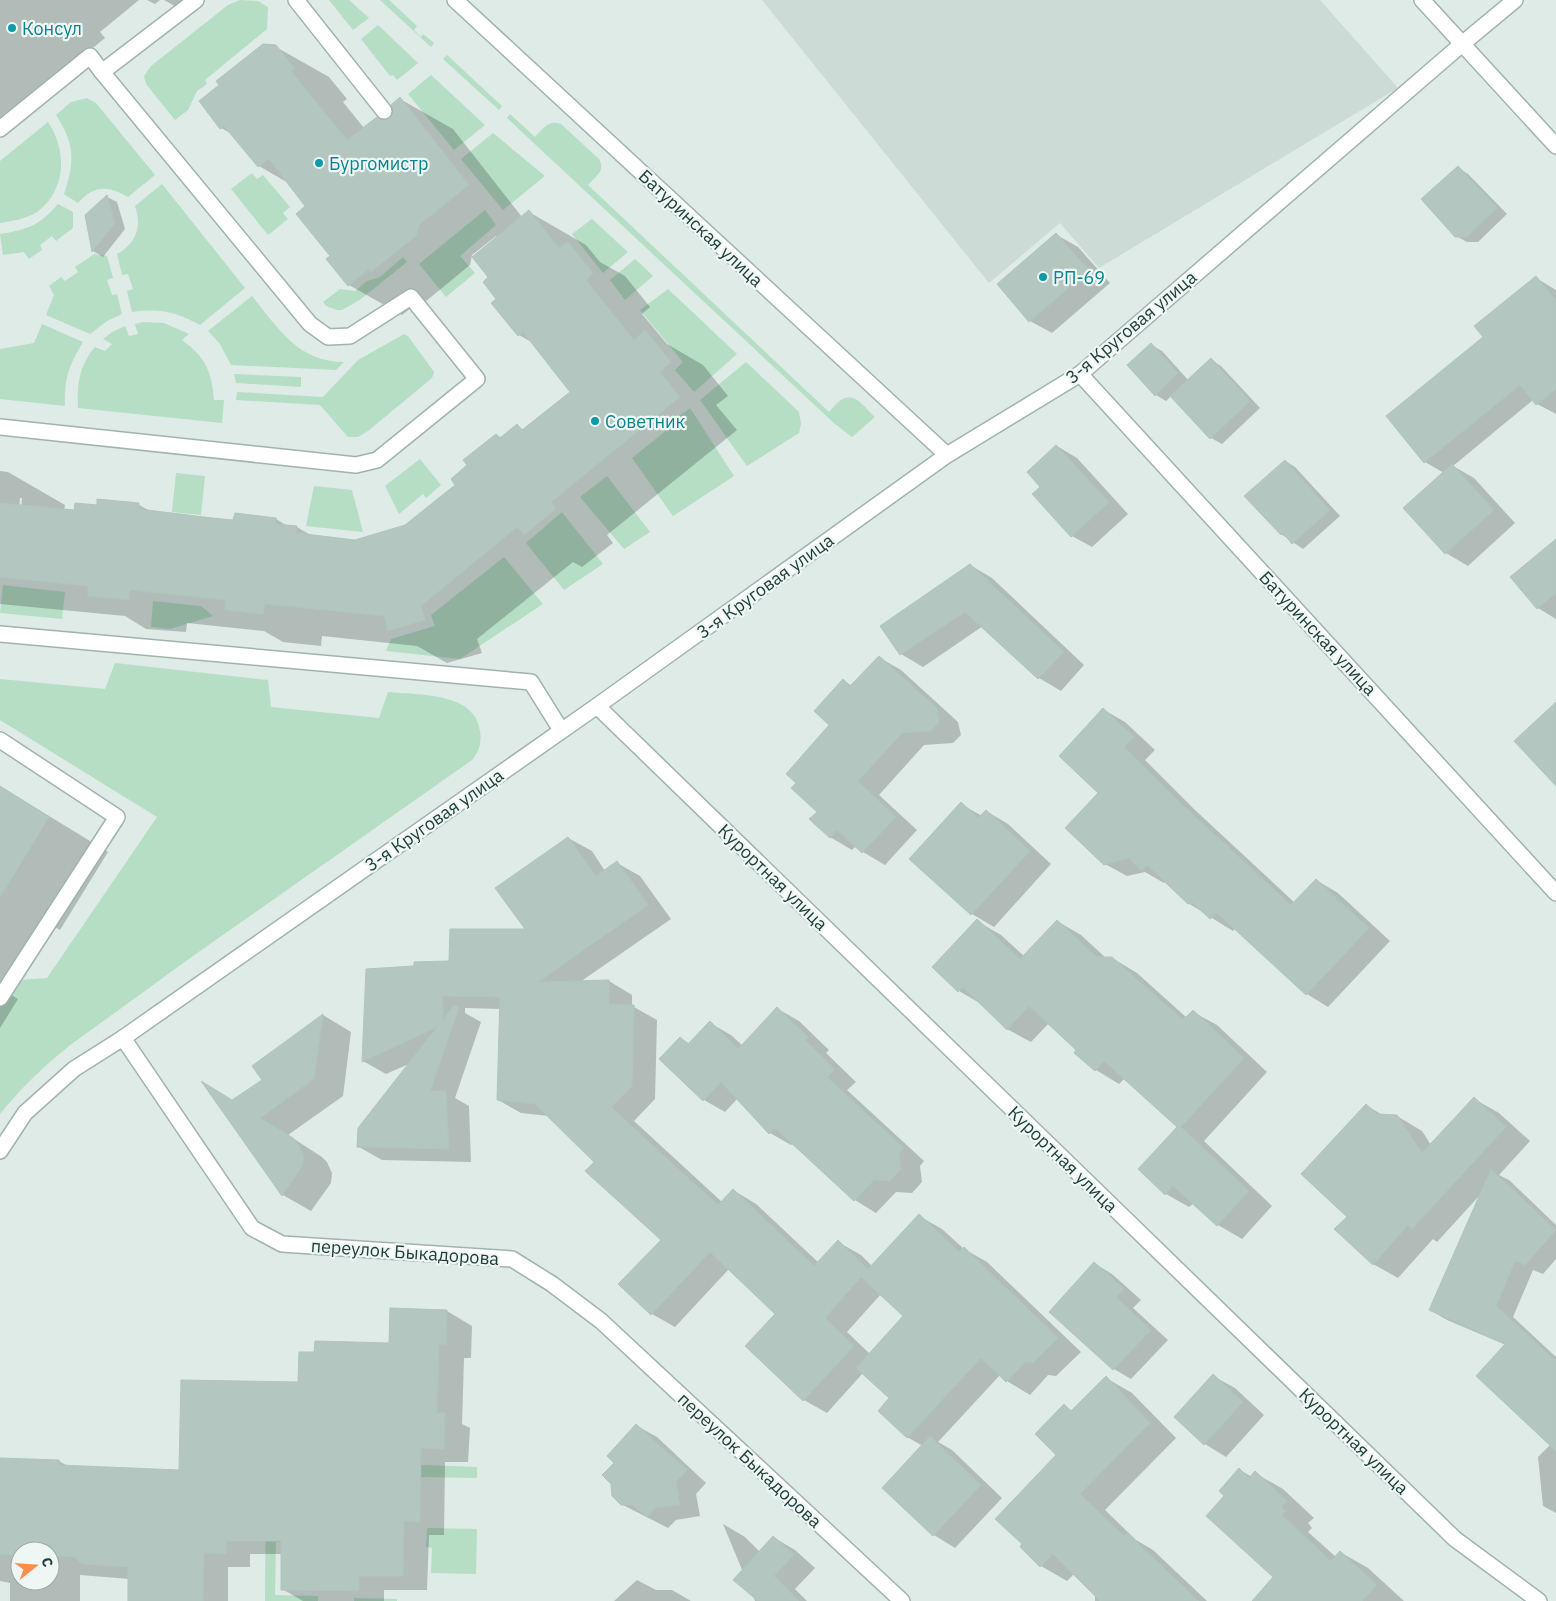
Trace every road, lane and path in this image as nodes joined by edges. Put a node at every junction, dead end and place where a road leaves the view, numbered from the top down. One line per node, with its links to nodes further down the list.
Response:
1 (196, 0): 7 (street)
2 (296, 0): 8 (street)
3 (455, 0): 13 (street, Батуринская улица)
4 (1422, 0): 6 (street)
5 (1515, 0): 6 (street, 3-я Круговая улица)
6 (1462, 44): 10 (street); 11 (street, 3-я Круговая улица)
7 (102, 72): 9 (street); 12 (street)
8 (384, 111)
9 (0, 129)
10 (1556, 146)
11 (1080, 374): 13 (street, 3-я Круговая улица); 18 (street, Батуринская улица)
12 (0, 427)
13 (947, 455): 15 (street, 3-я Круговая улица)
14 (3, 638): 16 (street)
15 (597, 706): 16 (street, 3-я Круговая улица); 23 (street, Курортная улица)
16 (561, 730): 20 (street, 3-я Круговая улица)
17 (0, 740): 19 (street)
18 (1556, 893)
19 (0, 998)
20 (123, 1038): 21 (street, 3-я Круговая улица); 22 (street, переулок Быкадорова)
21 (0, 1151)
22 (902, 1601)
23 (1539, 1601)

